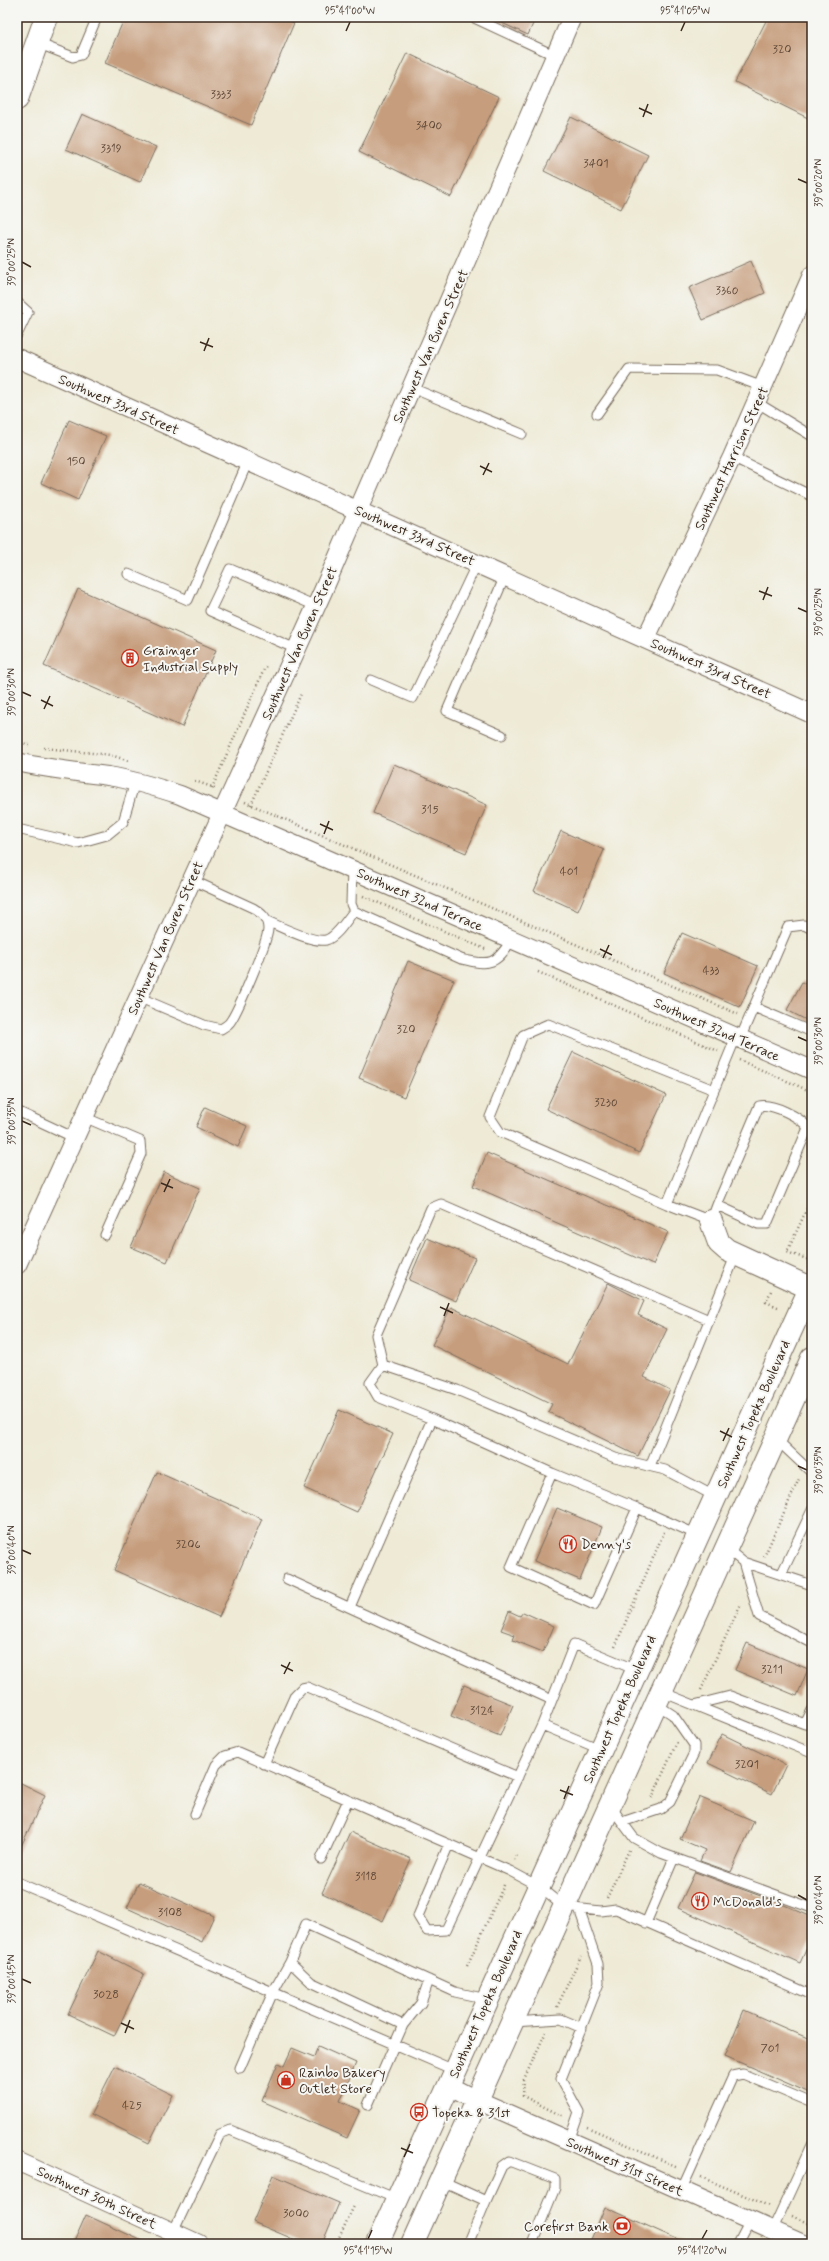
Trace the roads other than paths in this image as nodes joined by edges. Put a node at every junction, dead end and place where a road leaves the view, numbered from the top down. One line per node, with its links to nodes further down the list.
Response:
1 (46, 17): 5 (main road)
2 (97, 17): 5 (lane)
3 (472, 17): 6 (lane)
4 (572, 17): 6 (street, Southwest Van Buren Street)
5 (37, 43): 7 (main road)
6 (556, 56): 12 (street, Southwest Van Buren Street)
7 (17, 99)
8 (812, 275): 13 (street, Southwest Harrison Street)
9 (17, 302): 10 (lane)
10 (17, 335)
11 (17, 358): 18 (street, Southwest 33rd Street)
12 (412, 388): 15 (lane); 20 (street, Southwest Van Buren Street)
13 (760, 395): 14 (lane); 16 (lane); 17 (street, Southwest Harrison Street)
14 (597, 414)
15 (522, 434)
16 (812, 436)
17 (732, 457): 19 (lane); 25 (street, Southwest Harrison Street)
18 (248, 461): 20 (street, Southwest 33rd Street); 22 (lane)
19 (812, 496)
20 (358, 510): 21 (street, Southwest 33rd Street); 24 (street, Southwest Van Buren Street)
21 (477, 563): 23 (street, Southwest 33rd Street); 27 (lane)
22 (128, 574)
23 (505, 576): 25 (street, Southwest 33rd Street); 29 (lane)
24 (316, 606): 26 (street, Southwest Van Buren Street); 26 (lane)
25 (646, 638): 28 (street, Southwest 33rd Street)
26 (296, 649): 32 (street, Southwest Van Buren Street)
27 (371, 680)
28 (812, 714)
29 (502, 734)
30 (17, 762): 31 (street, Southwest 32nd Terrace)
31 (135, 782): 32 (street, Southwest 32nd Terrace); 33 (lane)
32 (222, 812): 34 (street, Southwest 32nd Terrace); 35 (street, Southwest Van Buren Street)
33 (17, 829)
34 (352, 870): 36 (lane); 39 (street, Southwest 32nd Terrace)
35 (192, 880): 37 (lane); 40 (street, Southwest Van Buren Street)
36 (354, 911): 37 (lane); 39 (lane)
37 (267, 921): 40 (lane)
38 (808, 927): 41 (lane)
39 (512, 939): 43 (street, Southwest 32nd Terrace)
40 (138, 997): 47 (street, Southwest Van Buren Street)
41 (754, 1006): 42 (lane); 43 (lane)
42 (812, 1032)
43 (738, 1038): 44 (street, Southwest 32nd Terrace); 45 (lane)
44 (812, 1070)
45 (714, 1090): 49 (lane); 49 (lane)
46 (17, 1111): 48 (lane)
47 (84, 1118): 48 (street, Southwest Van Buren Street); 51 (lane)
48 (74, 1138): 53 (street, Southwest Van Buren Street)
49 (667, 1204): 50 (lane)
50 (714, 1213): 50 (lane); 52 (main road)
51 (105, 1234)
52 (736, 1254): 54 (main road); 55 (lane)
53 (17, 1265)
54 (811, 1287): 63 (main road, Southwest Topeka Boulevard)
55 (709, 1320): 57 (lane); 60 (lane)
56 (812, 1358): 59 (main road)
57 (383, 1365): 58 (lane); 60 (lane)
58 (432, 1419): 61 (lane); 72 (lane)
59 (775, 1438): 62 (lane); 67 (main road)
60 (650, 1466): 63 (lane)
61 (552, 1472): 64 (lane); 64 (lane)
62 (812, 1473)
63 (716, 1497): 66 (main road, Southwest Topeka Boulevard)
64 (637, 1508): 66 (lane)
65 (812, 1510): 69 (lane)
66 (698, 1535): 67 (main road); 74 (main road, Southwest Topeka Boulevard)
67 (725, 1547): 68 (lane); 75 (main road)
68 (743, 1562): 69 (lane); 73 (lane)
69 (781, 1575): 71 (lane)
70 (287, 1579): 72 (lane)
71 (812, 1585)
72 (350, 1607): 76 (lane)
73 (812, 1643)
74 (635, 1673): 75 (main road); 76 (lane); 80 (main road, Southwest Topeka Boulevard)
75 (659, 1698): 77 (lane); 86 (main road); 86 (lane)
76 (552, 1700): 79 (lane)
77 (694, 1705): 78 (lane); 81 (lane)
78 (812, 1710)
79 (542, 1725): 80 (lane); 83 (lane)
80 (600, 1749): 92 (main road, Southwest Topeka Boulevard)
81 (812, 1752)
82 (264, 1764): 83 (lane); 84 (lane); 85 (lane)
83 (518, 1777): 88 (lane)
84 (348, 1800): 87 (lane); 90 (lane)
85 (195, 1814)
86 (616, 1814): 89 (lane); 93 (main road)
87 (449, 1844): 88 (lane); 88 (lane)
88 (479, 1858): 92 (lane)
89 (674, 1858): 94 (lane); 95 (lane)
90 (321, 1859)
91 (17, 1882): 98 (lane)
92 (538, 1886): 93 (lane); 100 (main road, Southwest Topeka Boulevard)
93 (572, 1908): 95 (lane); 101 (main road); 103 (lane)
94 (812, 1908)
95 (646, 1923): 99 (lane)
96 (290, 1962): 97 (lane); 98 (lane); 102 (lane)
97 (429, 1980): 100 (lane); 102 (lane)
98 (273, 1992): 104 (lane); 105 (lane)
99 (812, 1995)
100 (487, 1999): 106 (main road, Southwest Topeka Boulevard)
101 (512, 2022): 103 (lane); 107 (main road)
102 (403, 2025): 104 (lane)
103 (582, 2028): 110 (lane)
104 (395, 2045): 106 (lane); 109 (lane)
105 (240, 2068)
106 (451, 2078): 107 (street, Southwest 31st Street); 115 (main road, Southwest Topeka Boulevard)
107 (476, 2100): 110 (street, Southwest 31st Street); 113 (main road)
108 (812, 2103): 114 (lane)
109 (368, 2105)
110 (569, 2141): 114 (street, Southwest 31st Street)
111 (812, 2144): 118 (lane)
112 (17, 2161): 119 (street, Southwest 30th Street)
113 (440, 2180): 116 (lane); 122 (main road)
114 (681, 2191): 117 (street, Southwest 31st Street)
115 (397, 2199): 119 (lane); 121 (main road, Southwest Topeka Boulevard)
116 (486, 2201): 123 (lane); 124 (lane)
117 (750, 2221): 118 (street, Southwest 31st Street); 125 (lane)
118 (772, 2231): 126 (street, Southwest 31st Street)
119 (173, 2232): 120 (street, Southwest 30th Street)
120 (199, 2244)
121 (377, 2244)
122 (412, 2244)
123 (468, 2244)
124 (532, 2244)
125 (738, 2244)
126 (803, 2244)

